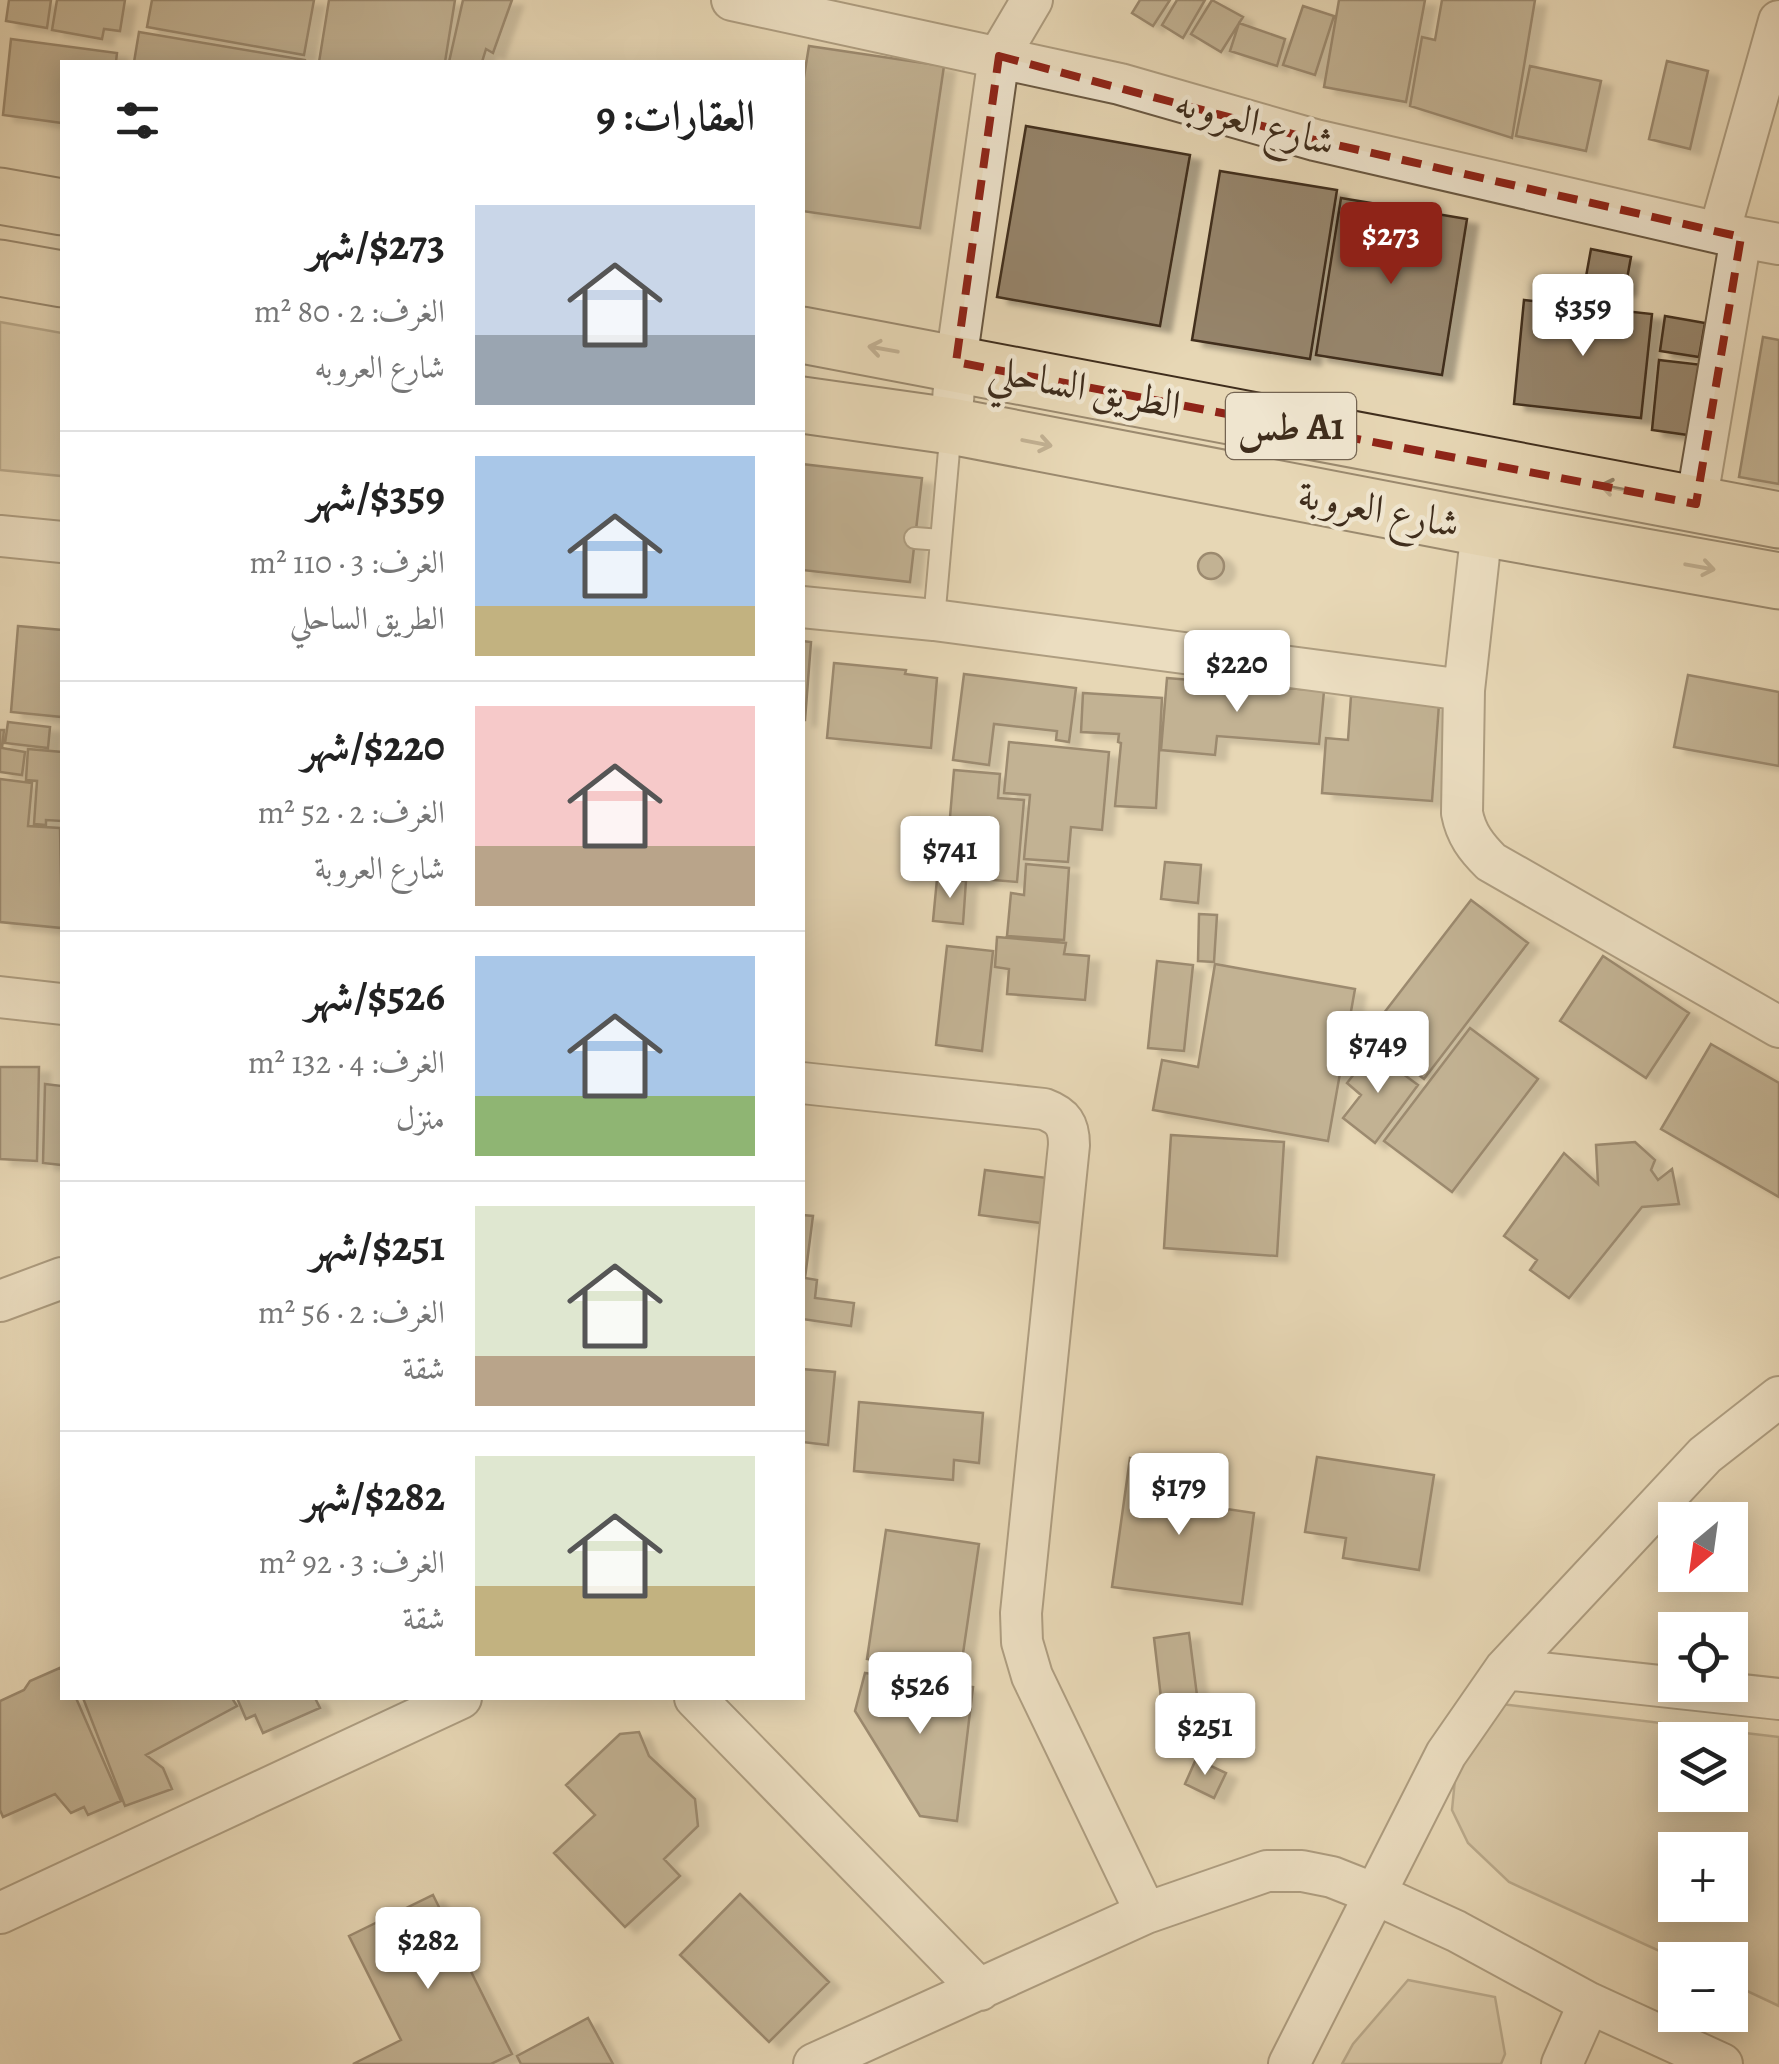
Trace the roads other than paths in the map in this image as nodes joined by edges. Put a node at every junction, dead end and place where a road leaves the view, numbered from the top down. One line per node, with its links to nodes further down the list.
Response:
1 (732, 0): 4 (street, شارع العروبه)
2 (1032, 0): 4 (street)
3 (1779, 21): 7 (street)
4 (999, 56): 7 (street, شارع العروبه); 11 (street)
5 (0, 196): 6 (highway)
6 (60, 207)
7 (1746, 238): 14 (street)
8 (0, 268): 9 (highway)
9 (60, 278)
10 (805, 336): 11 (highway, الطريق الساحلي / طس A1, one-way to 10)
11 (956, 362): 13 (street); 14 (highway, الطريق الساحلي / طس A1, one-way to 11)
12 (805, 405): 13 (highway, شارع العروبة / طس A1)
13 (951, 426): 16 (highway, شارع العروبة / طس A1, one-way to 16); 19 (lane)
14 (1696, 504): 15 (highway, الطريق الساحلي / طس A1)
15 (1779, 520)
16 (1482, 528): 21 (highway, شارع العروبة / طس A1, one-way to 21); 24 (street)
17 (0, 536): 20 (street)
18 (915, 538): 19 (lane)
19 (941, 540): 23 (lane)
20 (60, 542)
21 (1779, 580)
22 (805, 608): 23 (street)
23 (934, 620): 24 (street)
24 (1464, 690): 27 (street)
25 (0, 997): 26 (street)
26 (60, 1004)
27 (1779, 1027)
28 (805, 1083): 38 (street)
29 (60, 1279): 30 (street)
30 (0, 1302)
31 (1779, 1398): 32 (street)
32 (1505, 1670): 33 (street); 36 (street)
33 (1779, 1699)
34 (457, 1700): 37 (street)
35 (698, 1700): 39 (street)
36 (1375, 1894): 38 (street); 40 (street); 42 (street)
37 (0, 1913)
38 (1146, 1913): 39 (street)
39 (980, 1990): 41 (street)
40 (1589, 2004): 43 (street); 44 (street)
41 (814, 2064)
42 (1288, 2064)
43 (1562, 2064)
44 (1722, 2064)

